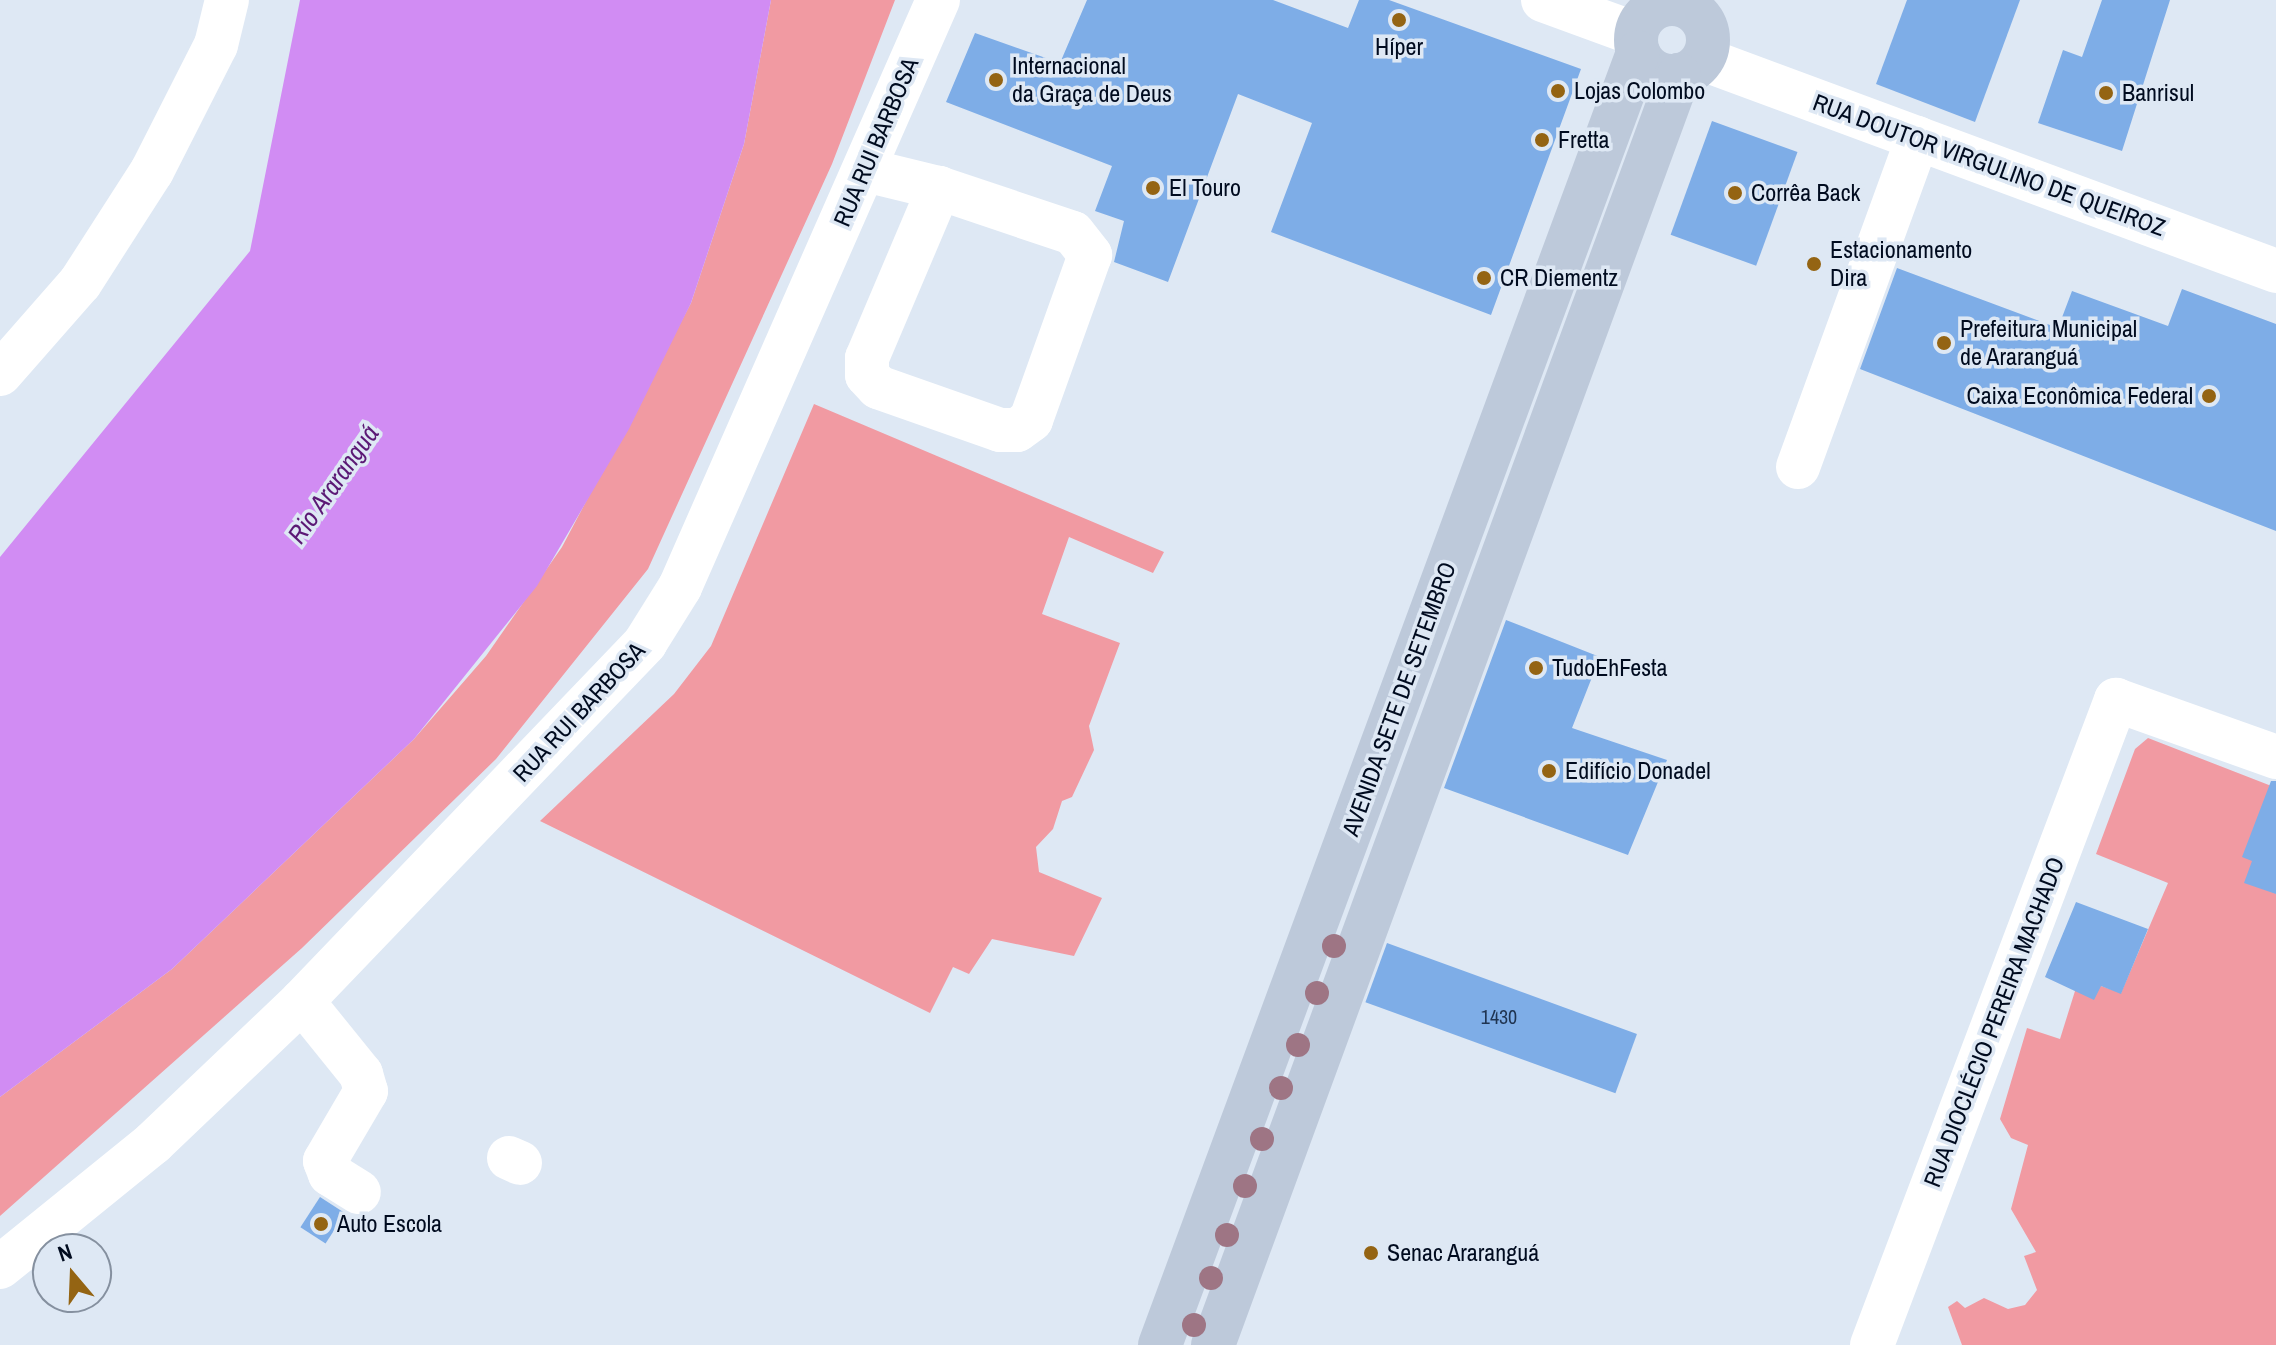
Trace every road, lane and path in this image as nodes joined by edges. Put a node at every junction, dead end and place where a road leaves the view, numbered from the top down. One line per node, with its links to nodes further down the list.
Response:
1 (227, 0): 10 (street)
2 (938, 0): 7 (street, RUA RUI BARBOSA)
3 (1543, 0): 4 (street)
4 (1647, 24): 5 (main road); 5 (main road); 16 (main road, AVENIDA SETE DE SETEMBRO)
5 (1697, 38): 6 (street, RUA DOUTOR VIRGULINO DE QUEIROZ); 17 (main road, AVENIDA SETE DE SETEMBRO)
6 (1918, 138): 9 (street, RUA DOUTOR VIRGULINO DE QUEIROZ); 11 (street)
7 (865, 170): 8 (street); 13 (street, RUA RUI BARBOSA)
8 (939, 188): 8 (street)
9 (2276, 271)
10 (0, 374)
11 (1798, 467)
12 (2273, 747): 18 (street, RUA DIOCLÉCIO PEREIRA MACHADO)
13 (302, 1001): 14 (street); 15 (street, RUA RUI BARBOSA)
14 (359, 1192)
15 (0, 1267)
16 (1160, 1345)
17 (1213, 1345)
18 (1872, 1345)

